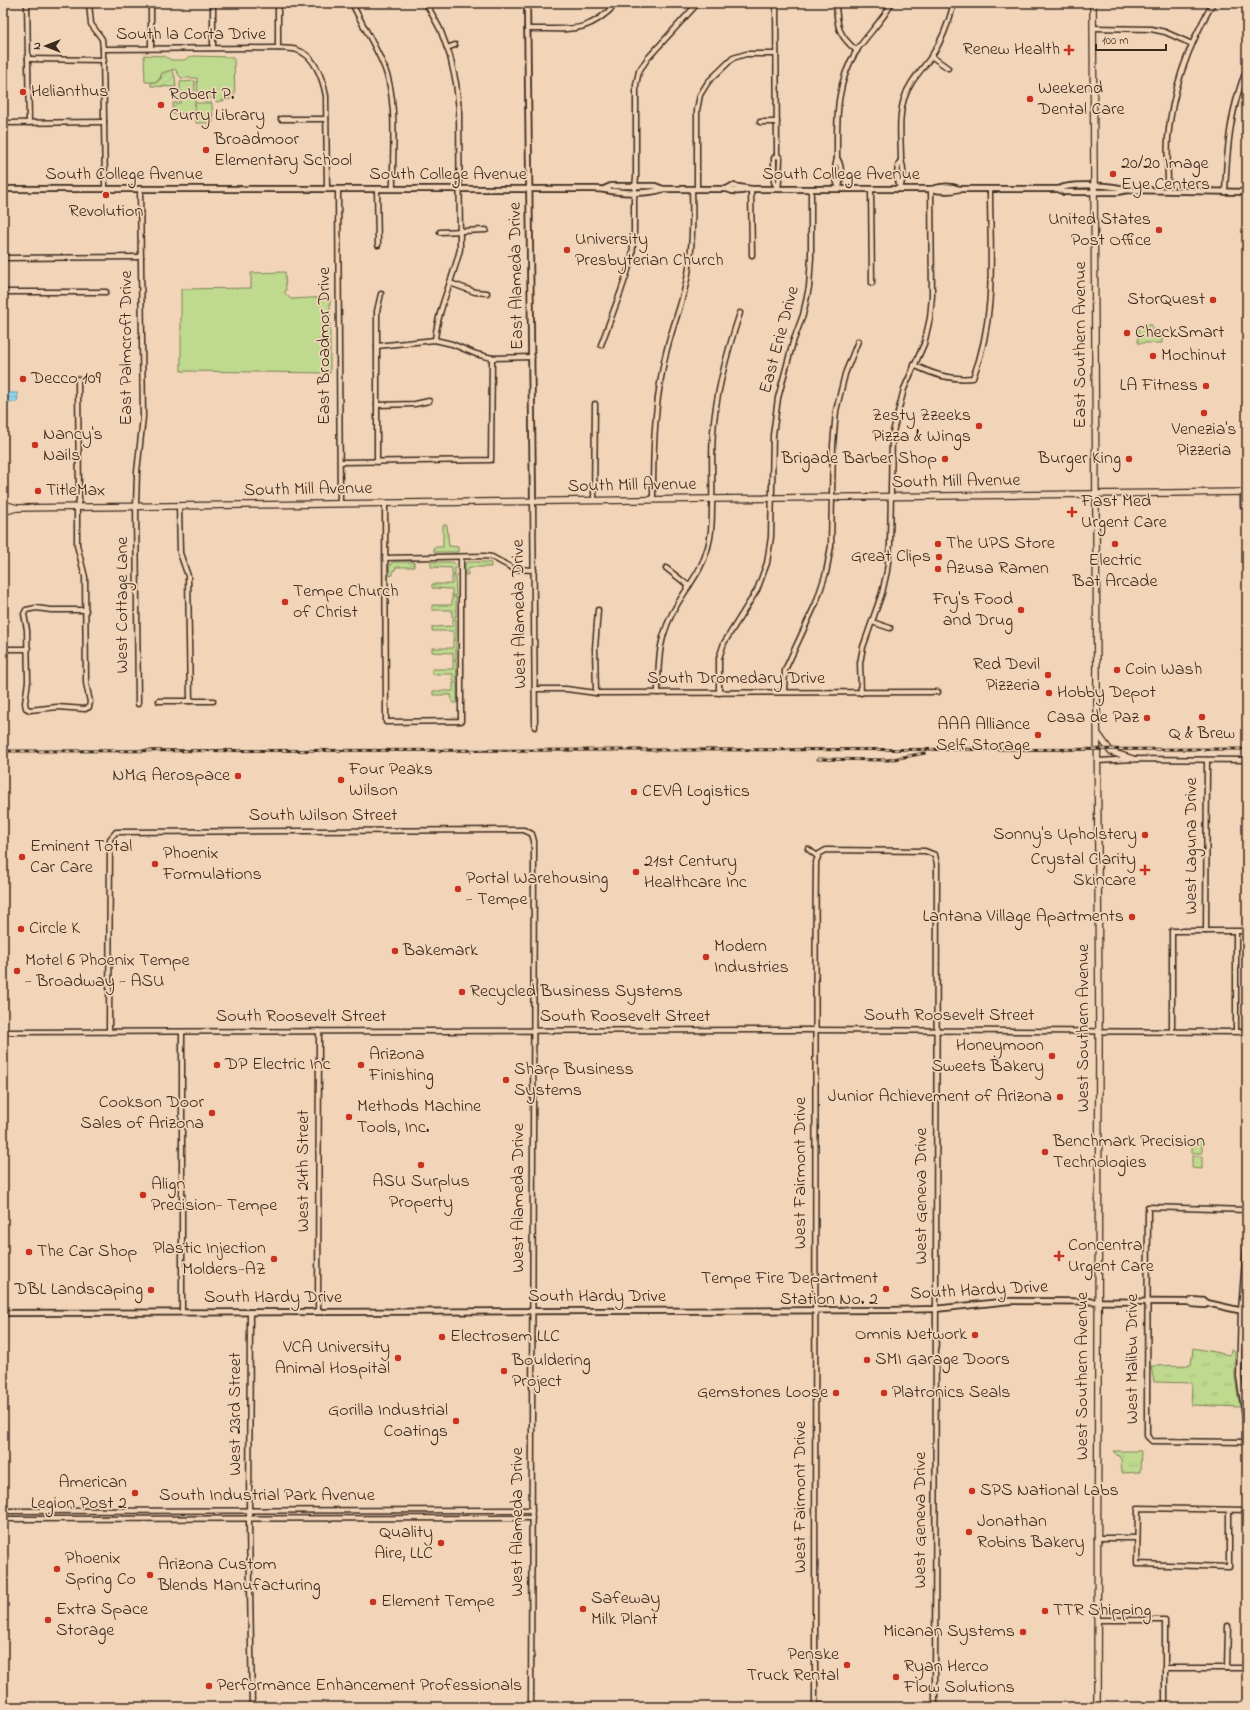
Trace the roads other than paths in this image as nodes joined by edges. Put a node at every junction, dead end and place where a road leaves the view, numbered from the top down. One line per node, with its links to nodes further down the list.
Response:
1 (27, 3): 29 (street)
2 (89, 3): 25 (street)
3 (151, 3): 21 (street)
4 (213, 3): 22 (street)
5 (278, 3): 23 (street)
6 (352, 3): 46 (street)
7 (426, 3): 24 (street)
8 (527, 3): 18 (street, East Alameda Drive)
9 (617, 3): 18 (street)
10 (698, 3): 49 (street)
11 (776, 3): 27 (street)
12 (836, 3): 26 (street)
13 (892, 3): 26 (street)
14 (954, 3): 28 (street)
15 (1093, 3): 17 (main road, East Southern Avenue)
16 (1213, 3): 19 (street)
17 (1093, 28): 19 (street); 59 (main road, East Southern Avenue)
18 (527, 29): 48 (street, East Alameda Drive)
19 (1192, 44): 60 (street)
20 (455, 45): 24 (street)
21 (151, 48): 22 (street, South la Corta Drive); 25 (street, South la Corta Drive)
22 (213, 48): 23 (street, South la Corta Drive)
23 (278, 48): 34 (street)
24 (447, 48): 47 (street)
25 (104, 49): 30 (street)
26 (856, 51): 54 (street)
27 (776, 54): 37 (street); 50 (street)
28 (931, 56): 31 (street); 56 (street)
29 (28, 59): 30 (street, South la Corta Drive); 39 (street)
30 (104, 60): 35 (street)
31 (948, 68)
32 (1247, 68): 61 (street)
33 (281, 119): 34 (street)
34 (326, 119): 43 (street)
35 (104, 122): 39 (street); 41 (street)
36 (760, 122): 37 (street)
37 (778, 122): 52 (street)
38 (3, 123): 39 (street)
39 (29, 123)
40 (3, 188): 41 (street, South College Avenue)
41 (105, 189): 42 (street, South College Avenue)
42 (140, 189): 43 (street, South College Avenue); 69 (street, East Palmcroft Drive)
43 (327, 189): 44 (street, South College Avenue)
44 (338, 189): 45 (street, South College Avenue); 88 (street, East Broadmor Drive)
45 (377, 189): 46 (street, South College Avenue); 66 (street)
46 (393, 189): 47 (street, South College Avenue)
47 (459, 189): 48 (street, South College Avenue); 64 (street)
48 (530, 189): 49 (street, South College Avenue); 81 (street, East Alameda Drive)
49 (635, 189): 50 (street, South College Avenue); 79 (street)
50 (694, 189): 51 (street, South College Avenue); 97 (street)
51 (751, 189): 52 (street, South College Avenue); 67 (street)
52 (778, 189): 53 (street, South College Avenue)
53 (812, 189): 54 (street, South College Avenue); 95 (street, East Erie Drive)
54 (839, 189): 55 (street, South College Avenue)
55 (871, 189): 56 (street, South College Avenue); 71 (street)
56 (900, 189): 57 (street, South College Avenue)
57 (930, 189): 58 (street, South College Avenue); 83 (street)
58 (990, 189): 59 (street, South College Avenue); 83 (street)
59 (1094, 189): 60 (street, South College Avenue); 91 (main road, East Southern Avenue)
60 (1168, 190): 61 (street, South College Avenue)
61 (1225, 192): 62 (street, South College Avenue)
62 (1247, 192)
63 (486, 230): 64 (street)
64 (460, 231): 65 (street); 70 (street)
65 (440, 232)
66 (378, 245)
67 (752, 255)
68 (3, 258): 69 (street)
69 (141, 258): 102 (street, East Palmcroft Drive)
70 (450, 283): 74 (street); 77 (street)
71 (872, 283)
72 (3, 292): 73 (street)
73 (106, 292)
74 (487, 293)
75 (381, 294): 80 (street)
76 (740, 313): 94 (street)
77 (435, 340): 80 (street); 82 (street)
78 (858, 341): 93 (street)
79 (601, 345)
80 (377, 346): 86 (street)
81 (532, 357): 82 (street); 98 (street, East Alameda Drive)
82 (492, 358): 89 (street)
83 (914, 365): 92 (street)
84 (78, 379): 105 (street)
85 (429, 401): 86 (street)
86 (377, 404): 89 (street)
87 (595, 404): 96 (street)
88 (340, 462): 89 (street); 101 (street, East Broadmor Drive)
89 (377, 462)
90 (1245, 492): 91 (main road, South Mill Avenue); 104 (street)
91 (1097, 494): 92 (main road, South Mill Avenue); 131 (main road, West Southern Avenue)
92 (890, 497): 93 (main road, South Mill Avenue); 115 (street)
93 (832, 498): 95 (main road, South Mill Avenue); 120 (street)
94 (712, 499): 95 (main road, South Mill Avenue); 97 (main road, South Mill Avenue); 112 (street)
95 (772, 499): 124 (street, East Erie Drive)
96 (594, 500): 97 (main road, South Mill Avenue); 98 (main road, South Mill Avenue)
97 (653, 500)
98 (533, 501): 99 (main road, South Mill Avenue); 111 (street, West Alameda Drive)
99 (385, 503): 101 (main road, South Mill Avenue); 109 (street)
100 (3, 504): 106 (main road, South Mill Avenue)
101 (340, 504): 103 (main road, South Mill Avenue)
102 (136, 506): 103 (main road, South Mill Avenue); 105 (main road, South Mill Avenue); 129 (street, West Cottage Lane)
103 (179, 506): 127 (street)
104 (1243, 506)
105 (76, 507): 106 (main road, South Mill Avenue); 113 (street)
106 (17, 508): 107 (main road, South Mill Avenue)
107 (3, 512)
108 (460, 557): 109 (street); 109 (street); 111 (street)
109 (385, 558)
110 (666, 568): 112 (street)
111 (534, 570): 119 (street, West Alameda Drive)
112 (689, 586): 123 (street)
113 (86, 610): 118 (street); 118 (street)
114 (598, 610): 122 (street)
115 (872, 622): 116 (street); 125 (street)
116 (890, 628)
117 (3, 649): 118 (street)
118 (28, 649)
119 (535, 689): 122 (street, South Dromedary Drive); 130 (street, West Alameda Drive)
120 (784, 692): 124 (street, South Dromedary Drive); 125 (street, South Dromedary Drive)
121 (938, 692): 125 (street, South Dromedary Drive)
122 (596, 693): 123 (street, South Dromedary Drive)
123 (658, 693): 124 (street, South Dromedary Drive)
124 (719, 693)
125 (861, 693)
126 (159, 701): 127 (street)
127 (190, 701): 128 (street)
128 (213, 701)
129 (138, 704)
130 (535, 727)
131 (1098, 734): 132 (main road); 135 (main road, West Southern Avenue)
132 (1133, 759): 133 (street); 135 (street)
133 (1207, 760): 134 (street); 139 (street, West Laguna Drive)
134 (1247, 760)
135 (1098, 761): 144 (main road, West Southern Avenue)
136 (532, 834): 146 (street, West Alameda Drive); 150 (street, South Wilson Street)
137 (808, 849): 138 (street)
138 (818, 855): 142 (street, West Fairmont Drive); 143 (street, West Geneva Drive)
139 (1206, 931): 141 (street); 147 (street)
140 (1247, 931): 141 (street)
141 (1236, 932): 148 (street)
142 (815, 1030): 143 (street, South Roosevelt Street); 146 (street, South Roosevelt Street); 158 (street, West Fairmont Drive)
143 (936, 1030): 144 (street, South Roosevelt Street); 157 (street, West Geneva Drive)
144 (1099, 1030): 147 (street, South Roosevelt Street); 155 (main road, West Southern Avenue)
145 (319, 1031): 146 (street, South Roosevelt Street); 151 (street, South Roosevelt Street); 163 (street, West 24th Street)
146 (533, 1031): 160 (street, West Alameda Drive)
147 (1172, 1031): 148 (street, South Roosevelt Street)
148 (1236, 1031): 152 (street, South Roosevelt Street)
149 (3, 1032): 150 (street, South Roosevelt Street)
150 (109, 1032): 151 (street, South Roosevelt Street)
151 (182, 1032): 161 (street)
152 (1247, 1032)
153 (1247, 1210): 156 (street, West Malibu Drive)
154 (1247, 1235): 159 (street)
155 (1098, 1301): 156 (street, South Hardy Drive); 157 (street, South Hardy Drive); 176 (main road, West Southern Avenue)
156 (1147, 1301): 159 (street, South Hardy Drive); 167 (street, West Malibu Drive)
157 (935, 1309): 158 (street, South Hardy Drive); 183 (street, West Geneva Drive)
158 (815, 1310): 160 (street, South Hardy Drive); 183 (street, West Fairmont Drive)
159 (1241, 1310): 164 (street, South Hardy Drive); 166 (street)
160 (532, 1311): 163 (street, South Hardy Drive); 170 (street, West Alameda Drive)
161 (182, 1312): 162 (street, South Hardy Drive); 165 (street, South Hardy Drive)
162 (250, 1312): 163 (street, South Hardy Drive); 169 (street, West 23rd Street)
163 (318, 1312)
164 (1247, 1312)
165 (3, 1313)
166 (1247, 1430)
167 (1247, 1442)
168 (3, 1510): 169 (street, South Industrial Park Avenue)
169 (249, 1510): 170 (street, South Industrial Park Avenue); 174 (street, West 23rd Street)
170 (532, 1510): 173 (street, West Alameda Drive)
171 (1229, 1510): 172 (street); 177 (street); 177 (street)
172 (1247, 1510)
173 (532, 1518): 174 (street, South Industrial Park Avenue); 185 (street, West Alameda Drive)
174 (249, 1519): 175 (street, South Industrial Park Avenue); 184 (street, West 23rd Street)
175 (3, 1520)
176 (1097, 1538): 177 (street); 178 (main road, West Southern Avenue)
177 (1137, 1538)
178 (1098, 1620): 180 (street); 186 (main road, West Southern Avenue)
179 (1228, 1626): 181 (street)
180 (1165, 1668): 181 (street); 187 (street)
181 (1228, 1668): 182 (street)
182 (1247, 1668)
183 (815, 1706)
184 (252, 1707)
185 (531, 1707)
186 (1097, 1707)
187 (1165, 1707)

